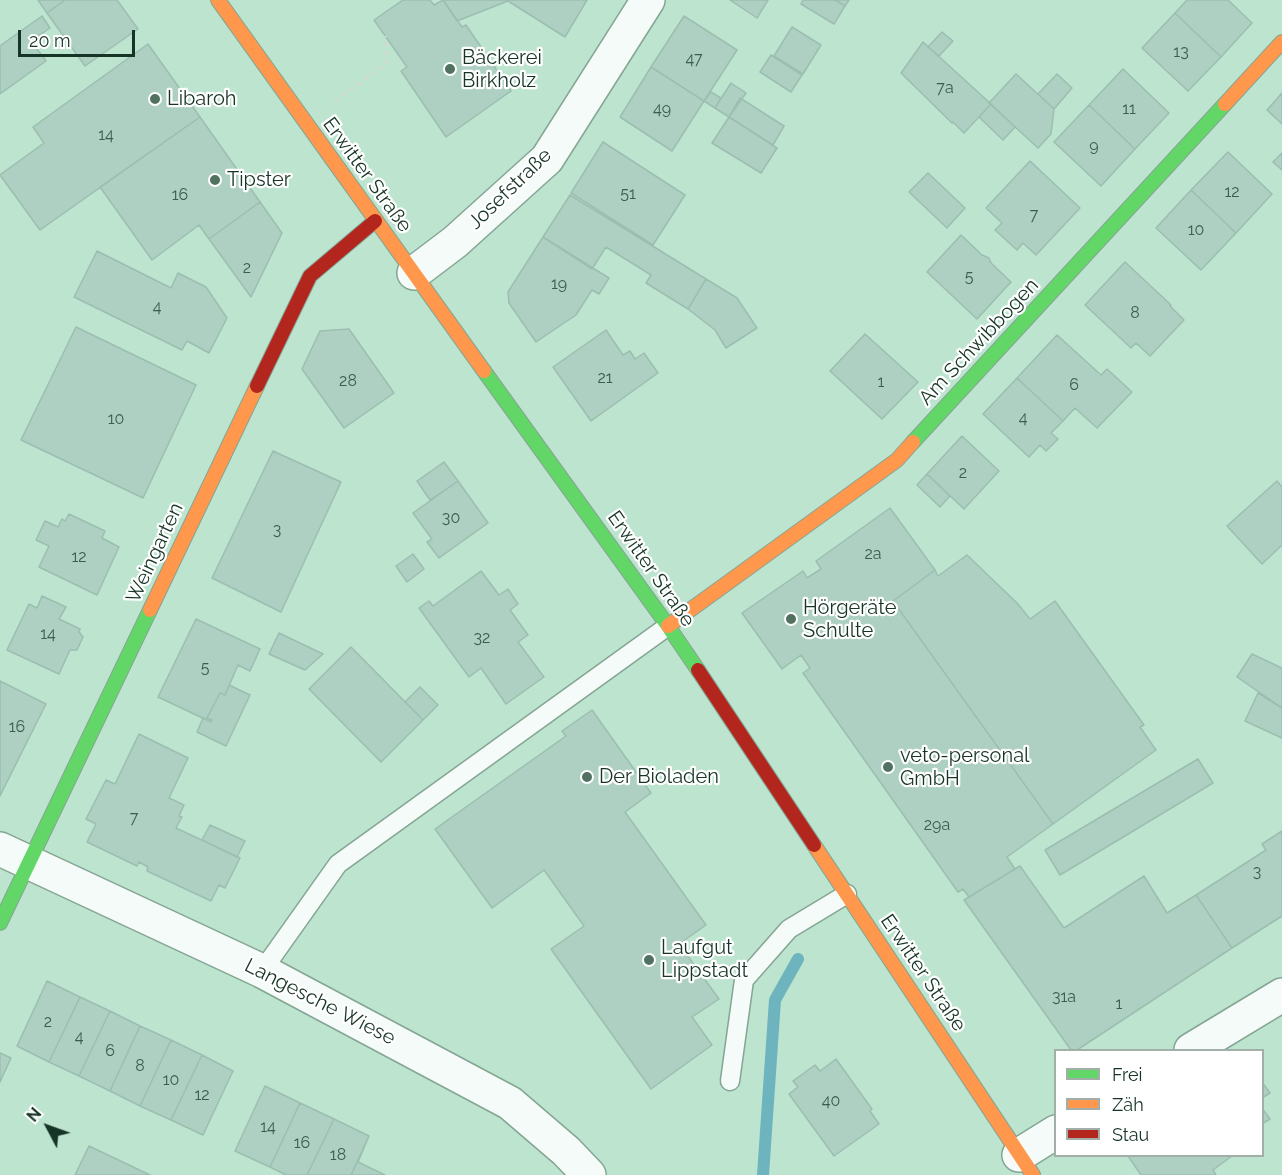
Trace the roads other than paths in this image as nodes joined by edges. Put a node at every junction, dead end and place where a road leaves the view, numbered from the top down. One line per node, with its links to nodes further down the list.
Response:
1 (218, 0): 4 (street, Erwitter Straße)
2 (648, 0): 5 (street, Josefstraße)
3 (1282, 42): 6 (street, Am Schwibbogen)
4 (375, 221): 5 (street, Erwitter Straße); 7 (street, Weingarten)
5 (414, 273): 6 (street, Erwitter Straße)
6 (668, 626): 8 (street, Erwitter Straße); 10 (lane)
7 (14, 856): 9 (street, Weingarten); 10 (street, Langesche Wiese)
8 (846, 894): 13 (lane); 16 (street, Erwitter Straße)
9 (0, 923)
10 (262, 971): 15 (street, Langesche Wiese)
11 (1282, 995): 12 (street)
12 (1193, 1049)
13 (730, 1081)
14 (1054, 1134): 16 (street)
15 (563, 1163): 17 (street, Langesche Wiese)
16 (1026, 1165)
17 (589, 1175)

